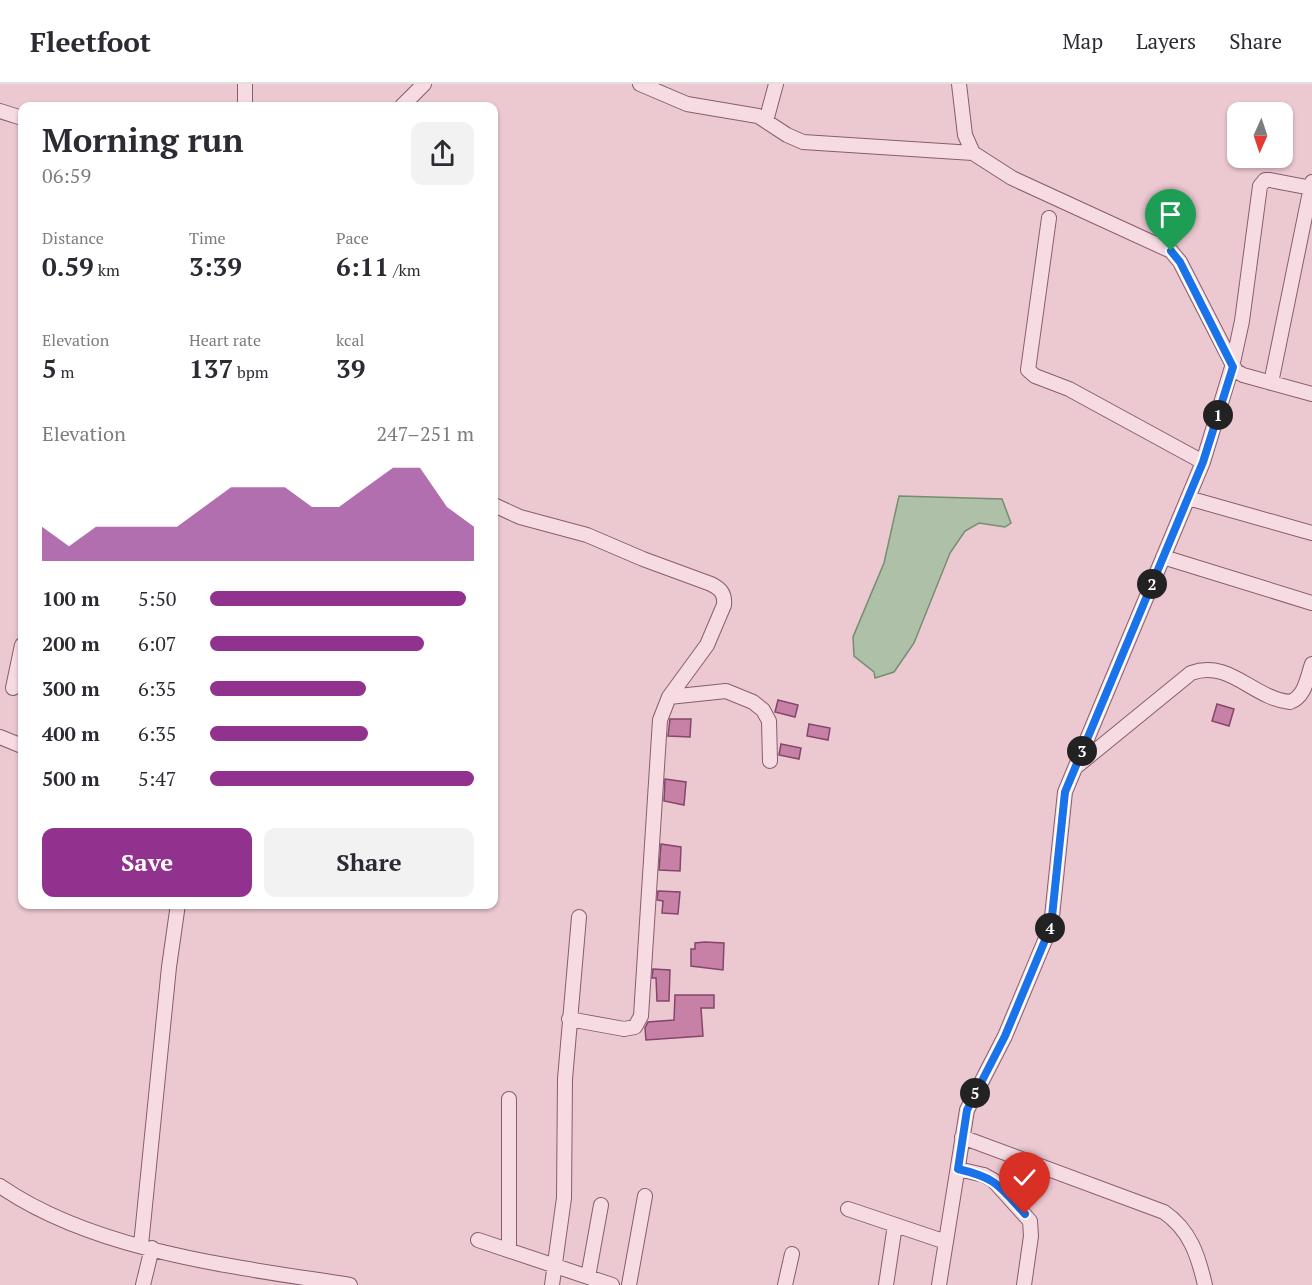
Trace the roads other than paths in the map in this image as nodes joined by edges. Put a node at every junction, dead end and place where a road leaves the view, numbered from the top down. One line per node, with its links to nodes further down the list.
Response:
1 (245, 84): 6 (street)
2 (424, 84): 7 (street)
3 (640, 84): 10 (street)
4 (776, 84): 10 (street)
5 (959, 84): 11 (street)
6 (245, 102)
7 (406, 102)
8 (0, 111): 9 (street)
9 (18, 117)
10 (766, 121): 11 (street)
11 (973, 153): 14 (street)
12 (1311, 185): 14 (street); 15 (street)
13 (1049, 218): 17 (street)
14 (1233, 367): 15 (street); 17 (street)
15 (1271, 383): 16 (street)
16 (1312, 394)
17 (1203, 462): 18 (street)
18 (1188, 498): 20 (street); 21 (street)
19 (498, 507): 26 (street)
20 (1312, 532)
21 (1163, 557): 22 (street); 30 (street)
22 (1312, 603)
23 (18, 664): 25 (street)
24 (1312, 664): 30 (street)
25 (13, 687)
26 (669, 697): 29 (street); 33 (street)
27 (0, 737): 28 (street)
28 (18, 745)
29 (770, 761)
30 (1076, 767): 35 (street)
31 (177, 909): 44 (street)
32 (579, 917): 33 (street)
33 (569, 1019): 47 (street)
34 (509, 1099): 45 (street)
35 (962, 1137): 36 (street); 59 (street)
36 (958, 1169): 43 (street); 58 (street)
37 (0, 1186): 44 (street)
38 (645, 1196): 54 (street)
39 (601, 1205): 48 (street)
40 (848, 1209): 41 (street)
41 (895, 1225): 43 (street); 56 (street)
42 (478, 1240): 45 (street)
43 (946, 1242): 57 (street)
44 (146, 1247): 49 (street); 50 (street)
45 (509, 1250): 47 (street)
46 (792, 1254): 55 (street)
47 (555, 1267): 48 (street); 52 (street)
48 (588, 1277): 53 (street)
49 (294, 1280): 51 (street)
50 (143, 1285)
51 (350, 1285)
52 (552, 1285)
53 (612, 1285)
54 (629, 1285)
55 (785, 1285)
56 (886, 1285)
57 (939, 1285)
58 (1024, 1285)
59 (1205, 1285)

